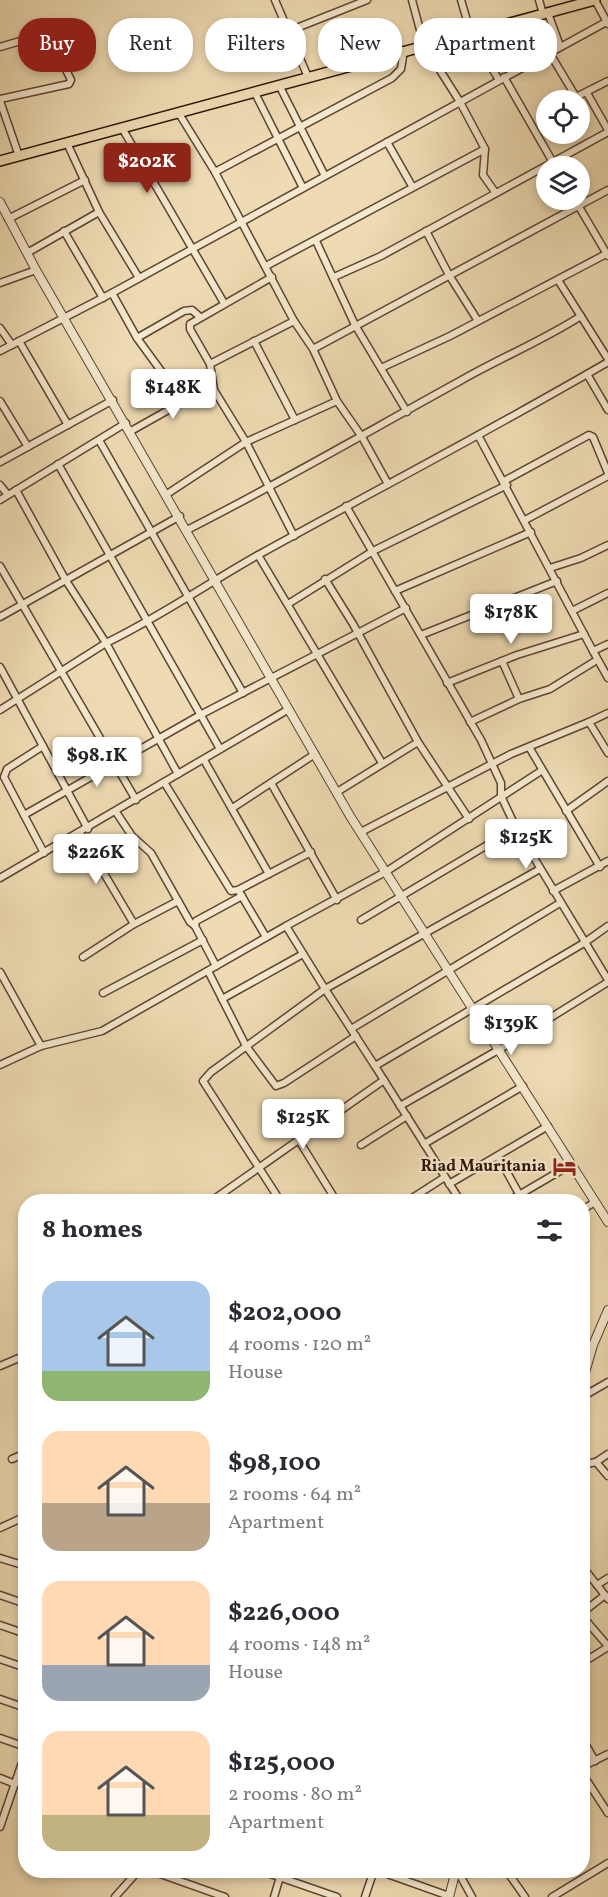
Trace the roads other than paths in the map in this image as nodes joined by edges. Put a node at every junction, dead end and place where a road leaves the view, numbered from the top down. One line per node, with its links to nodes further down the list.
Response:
1 (276, 0): 9 (street)
2 (367, 0): 14 (street)
3 (412, 0): 10 (street)
4 (460, 0): 11 (street)
5 (539, 0): 8 (street)
6 (595, 0): 7 (main road); 13 (street)
7 (578, 2): 8 (main road)
8 (545, 14): 12 (main road); 15 (street)
9 (284, 18)
10 (417, 18)
11 (466, 18)
12 (530, 18)
13 (607, 22): 15 (street)
14 (306, 24)
15 (561, 46): 18 (street)
16 (0, 47): 33 (street)
17 (414, 48): 19 (main road)
18 (557, 48)
19 (404, 50): 25 (main road); 36 (street)
20 (557, 66): 29 (street)
21 (306, 72): 25 (street)
22 (441, 72): 34 (street)
23 (497, 72): 26 (street)
24 (512, 72): 26 (street)
25 (308, 77): 28 (main road)
26 (501, 78): 34 (street); 44 (street)
27 (608, 81): 31 (street)
28 (279, 85): 30 (main road); 36 (street)
29 (571, 90)
30 (254, 91): 35 (main road); 39 (street)
31 (590, 91)
32 (590, 98): 38 (street)
33 (0, 100): 43 (street)
34 (460, 102): 40 (street); 42 (street)
35 (178, 112): 37 (main road); 47 (street)
36 (300, 126): 39 (street); 49 (street)
37 (122, 128): 41 (main road); 65 (street)
38 (608, 131): 45 (street)
39 (279, 138): 47 (street); 52 (street)
40 (387, 142): 49 (street); 51 (street)
41 (67, 143): 43 (main road); 50 (street)
42 (485, 149): 51 (street); 54 (street)
43 (19, 156): 46 (main road)
44 (549, 156)
45 (567, 156)
46 (0, 161)
47 (215, 172): 61 (street)
48 (536, 173): 54 (street)
49 (325, 176): 52 (street)
50 (85, 180): 59 (street); 60 (street)
51 (412, 186): 64 (street)
52 (303, 188): 61 (street)
53 (608, 190): 55 (street)
54 (495, 192): 63 (street)
55 (590, 197)
56 (0, 202): 60 (street)
57 (563, 210): 70 (street)
58 (582, 210): 67 (street)
59 (99, 212): 62 (street); 73 (street)
60 (8, 219): 66 (street)
61 (240, 222): 65 (street); 68 (street)
62 (64, 231): 66 (street); 77 (street)
63 (426, 231): 70 (street); 72 (street)
64 (316, 241): 68 (street); 72 (street)
65 (193, 249): 73 (street); 78 (street)
66 (27, 253): 69 (street)
67 (608, 254): 74 (street)
68 (266, 266): 71 (street)
69 (36, 270): 75 (street); 81 (street)
70 (449, 275): 83 (street); 84 (street)
71 (272, 277): 78 (street); 82 (street)
72 (334, 277): 84 (street)
73 (139, 278): 76 (street)
74 (558, 280): 80 (street); 83 (street)
75 (0, 284)
76 (112, 293): 77 (street); 86 (street)
77 (103, 297): 81 (street)
78 (224, 303): 79 (street)
79 (200, 316): 86 (street); 93 (street)
80 (581, 316): 92 (street); 102 (street)
81 (64, 318): 87 (street); 97 (street)
82 (294, 321): 88 (street); 90 (street)
83 (478, 321): 94 (street)
84 (356, 325): 90 (street); 94 (street)
85 (0, 328): 89 (street)
86 (137, 338): 99 (street)
87 (19, 341): 89 (street); 105 (street)
88 (254, 341): 93 (street); 103 (street)
89 (12, 345): 91 (street)
90 (313, 349): 100 (street)
91 (0, 351)
92 (608, 360): 95 (street)
93 (210, 364): 96 (street)
94 (381, 368): 102 (street)
95 (587, 374): 101 (street); 108 (street)
96 (214, 390): 99 (street); 110 (street)
97 (112, 400): 104 (street); 105 (street)
98 (0, 401): 111 (street)
99 (183, 401): 106 (street)
100 (337, 401): 103 (street); 107 (street)
101 (608, 410)
102 (406, 412): 107 (street)
103 (295, 420): 110 (street)
104 (126, 423): 106 (street); 109 (street)
105 (68, 426): 111 (street)
106 (131, 431): 122 (street)
107 (362, 437): 118 (street); 120 (street)
108 (479, 437): 117 (street); 118 (street)
109 (99, 440): 115 (street); 129 (street)
110 (246, 442): 120 (street); 122 (street)
111 (28, 447): 114 (street)
112 (608, 451): 113 (street)
113 (600, 455): 116 (street); 117 (street)
114 (0, 462)
115 (58, 464): 121 (street); 134 (street)
116 (608, 475): 127 (street)
117 (505, 483): 127 (street); 133 (street)
118 (388, 484): 125 (street)
119 (0, 485): 123 (street)
120 (271, 488): 128 (street); 131 (street)
121 (16, 490): 123 (street); 138 (street)
122 (167, 494): 126 (street)
123 (8, 495): 124 (street)
124 (0, 500)
125 (346, 507): 131 (street); 133 (street)
126 (180, 516): 128 (street); 129 (street)
127 (525, 520): 130 (street)
128 (187, 530): 141 (street)
129 (151, 532): 134 (street); 144 (street)
130 (531, 532): 136 (street); 142 (street)
131 (294, 536): 135 (street)
132 (608, 545): 136 (street)
133 (373, 551): 139 (street); 142 (street)
134 (111, 555): 138 (street); 150 (street)
135 (258, 555): 141 (street); 146 (street)
136 (550, 568): 140 (street)
137 (1, 570): 145 (street)
138 (65, 579): 145 (street); 154 (street)
139 (325, 579): 146 (street); 151 (street)
140 (557, 581): 148 (street); 153 (street)
141 (215, 583): 144 (street); 162 (street)
142 (395, 591): 147 (street)
143 (608, 593): 148 (street)
144 (188, 598): 150 (street); 165 (street)
145 (22, 603): 149 (street); 161 (street)
146 (288, 604): 157 (street)
147 (406, 608): 151 (street); 153 (street)
148 (572, 610): 152 (street)
149 (0, 617)
150 (147, 620): 154 (street); 171 (street)
151 (358, 633): 157 (street); 175 (street)
152 (584, 634): 156 (street); 159 (street)
153 (422, 635): 164 (street)
154 (106, 644): 161 (street); 174 (street)
155 (608, 644): 156 (street)
156 (592, 651): 158 (street)
157 (318, 654): 162 (street); 182 (street)
158 (597, 660): 163 (street); 166 (street)
159 (502, 661): 164 (street); 166 (street)
160 (0, 667): 167 (street)
161 (61, 672): 167 (street); 183 (street)
162 (272, 678): 165 (street); 168 (street)
163 (608, 678)
164 (447, 683): 172 (street)
165 (243, 693): 171 (street)
166 (519, 699): 172 (street)
167 (18, 701): 169 (street); 176 (street)
168 (289, 709): 178 (street); 180 (street)
169 (0, 710)
170 (608, 713): 173 (street)
171 (202, 714): 174 (street); 178 (street)
172 (470, 722): 184 (street)
173 (589, 722): 177 (street); 179 (street)
174 (158, 741): 183 (street); 186 (street)
175 (418, 742): 182 (street); 190 (street)
176 (43, 746): 191 (street); 198 (street)
177 (529, 747): 184 (street); 185 (street)
178 (220, 749): 181 (street)
179 (608, 753)
180 (315, 754): 189 (street); 192 (street)
181 (204, 760): 186 (street); 195 (street)
182 (382, 763): 192 (street)
183 (114, 764): 191 (street); 194 (street)
184 (492, 764): 190 (street); 193 (street)
185 (541, 771): 193 (street); 196 (street)
186 (178, 774): 188 (street)
187 (608, 781): 196 (street)
188 (164, 782): 194 (street); 213 (street)
189 (271, 783): 195 (street); 204 (street)
190 (448, 787): 199 (street); 202 (street)
191 (66, 791): 198 (street); 201 (street)
192 (337, 792): 202 (street)
193 (501, 796): 199 (street); 200 (street)
194 (136, 800): 197 (street)
195 (234, 807): 210 (street)
196 (566, 811): 207 (street)
197 (116, 812): 201 (street); 216 (street)
198 (24, 815): 205 (street)
199 (469, 819): 209 (street)
200 (516, 828): 208 (street); 214 (street)
201 (88, 829): 203 (street)
202 (361, 832): 209 (street)
203 (80, 833): 205 (street); 219 (street)
204 (311, 852): 210 (street); 215 (street)
205 (44, 853): 211 (street)
206 (608, 861): 207 (street)
207 (600, 867): 212 (street)
208 (540, 869): 212 (street); 223 (street)
209 (387, 871): 214 (street); 215 (street)
210 (269, 874): 213 (street)
211 (0, 878)
212 (553, 891): 217 (street)
213 (240, 893): 220 (street); 224 (street)
214 (402, 896): 218 (street); 223 (street)
215 (337, 900): 221 (street)
216 (178, 901): 219 (street); 220 (street)
217 (560, 903): 226 (street); 231 (street)
218 (361, 920)
219 (134, 924): 228 (street)
220 (195, 926): 225 (street)
221 (286, 926): 224 (street); 227 (street)
222 (608, 926): 226 (street)
223 (426, 933): 231 (street); 234 (street)
224 (266, 937): 229 (street)
225 (203, 940): 229 (street); 235 (street)
226 (584, 943): 233 (street); 237 (street)
227 (303, 954): 234 (street); 236 (street)
228 (83, 957)
229 (216, 966): 230 (street)
230 (207, 970): 236 (street); 240 (street)
231 (450, 970): 237 (street); 238 (street)
232 (0, 972): 240 (street)
233 (608, 981): 242 (street)
234 (325, 989): 238 (street); 241 (street)
235 (103, 993)
236 (222, 999): 241 (street)
237 (474, 1008): 242 (street); 244 (street)
238 (351, 1029): 239 (street)
239 (356, 1036): 241 (street); 244 (street)
240 (41, 1046): 243 (street)
241 (246, 1046): 255 (street)
242 (500, 1049): 246 (street); 247 (street)
243 (0, 1065)
244 (375, 1066): 245 (street)
245 (384, 1080): 247 (street); 250 (street)
246 (523, 1086): 249 (street); 251 (street)
247 (400, 1106): 248 (street)
248 (406, 1116): 251 (street); 252 (street)
249 (548, 1126): 253 (street); 254 (street)
250 (298, 1139): 255 (street); 260 (street)
251 (424, 1144): 256 (street)
252 (361, 1145)
253 (498, 1156): 257 (street); 263 (street)
254 (572, 1164): 263 (street); 264 (street)
255 (259, 1167): 258 (street); 259 (street)
256 (445, 1176): 257 (street); 261 (street)
257 (449, 1184): 262 (street)
258 (224, 1194)
259 (276, 1194)
260 (332, 1194)
261 (417, 1194)
262 (456, 1194)
263 (519, 1194)
264 (595, 1202): 265 (street); 266 (street)
265 (590, 1205)
266 (608, 1222)
267 (608, 1310): 268 (street)
268 (590, 1355)
269 (18, 1358): 270 (street)
270 (0, 1366)
271 (608, 1382): 272 (street)
272 (590, 1392)
273 (608, 1454): 276 (street)
274 (18, 1456): 275 (street)
275 (12, 1459)
276 (596, 1462): 277 (street); 278 (street)
277 (590, 1463)
278 (608, 1476)
279 (18, 1520): 280 (street)
280 (0, 1528)
281 (0, 1558): 282 (street)
282 (18, 1564)
283 (590, 1576): 285 (street)
284 (608, 1578): 285 (street)
285 (597, 1585): 287 (street)
286 (0, 1595): 288 (street)
287 (606, 1597): 289 (street)
288 (18, 1601)
289 (590, 1609)
290 (0, 1625): 292 (street)
291 (590, 1625): 293 (street)
292 (18, 1631)
293 (608, 1646): 294 (street)
294 (590, 1658)
295 (0, 1659): 296 (street)
296 (18, 1665)
297 (0, 1699): 298 (street)
298 (18, 1705)
299 (0, 1738): 300 (street)
300 (18, 1746)
301 (590, 1752): 303 (street)
302 (608, 1754): 303 (street)
303 (595, 1761): 304 (street)
304 (590, 1763)
305 (18, 1774): 307 (street)
306 (0, 1778): 307 (street)
307 (15, 1784): 310 (street)
308 (590, 1785): 309 (street)
309 (608, 1813)
310 (0, 1827)
311 (608, 1863): 312 (street)
312 (590, 1874)
313 (132, 1878): 323 (street)
314 (172, 1878): 324 (street)
315 (280, 1878): 325 (street); 326 (street)
316 (372, 1878): 327 (street)
317 (398, 1878): 322 (street)
318 (455, 1878): 322 (street)
319 (461, 1878): 328 (street)
320 (512, 1878): 329 (street)
321 (583, 1878): 330 (street)
322 (449, 1896)
323 (115, 1897)
324 (225, 1897)
325 (274, 1897)
326 (337, 1897)
327 (365, 1897)
328 (472, 1897)
329 (525, 1897)
330 (552, 1897)

